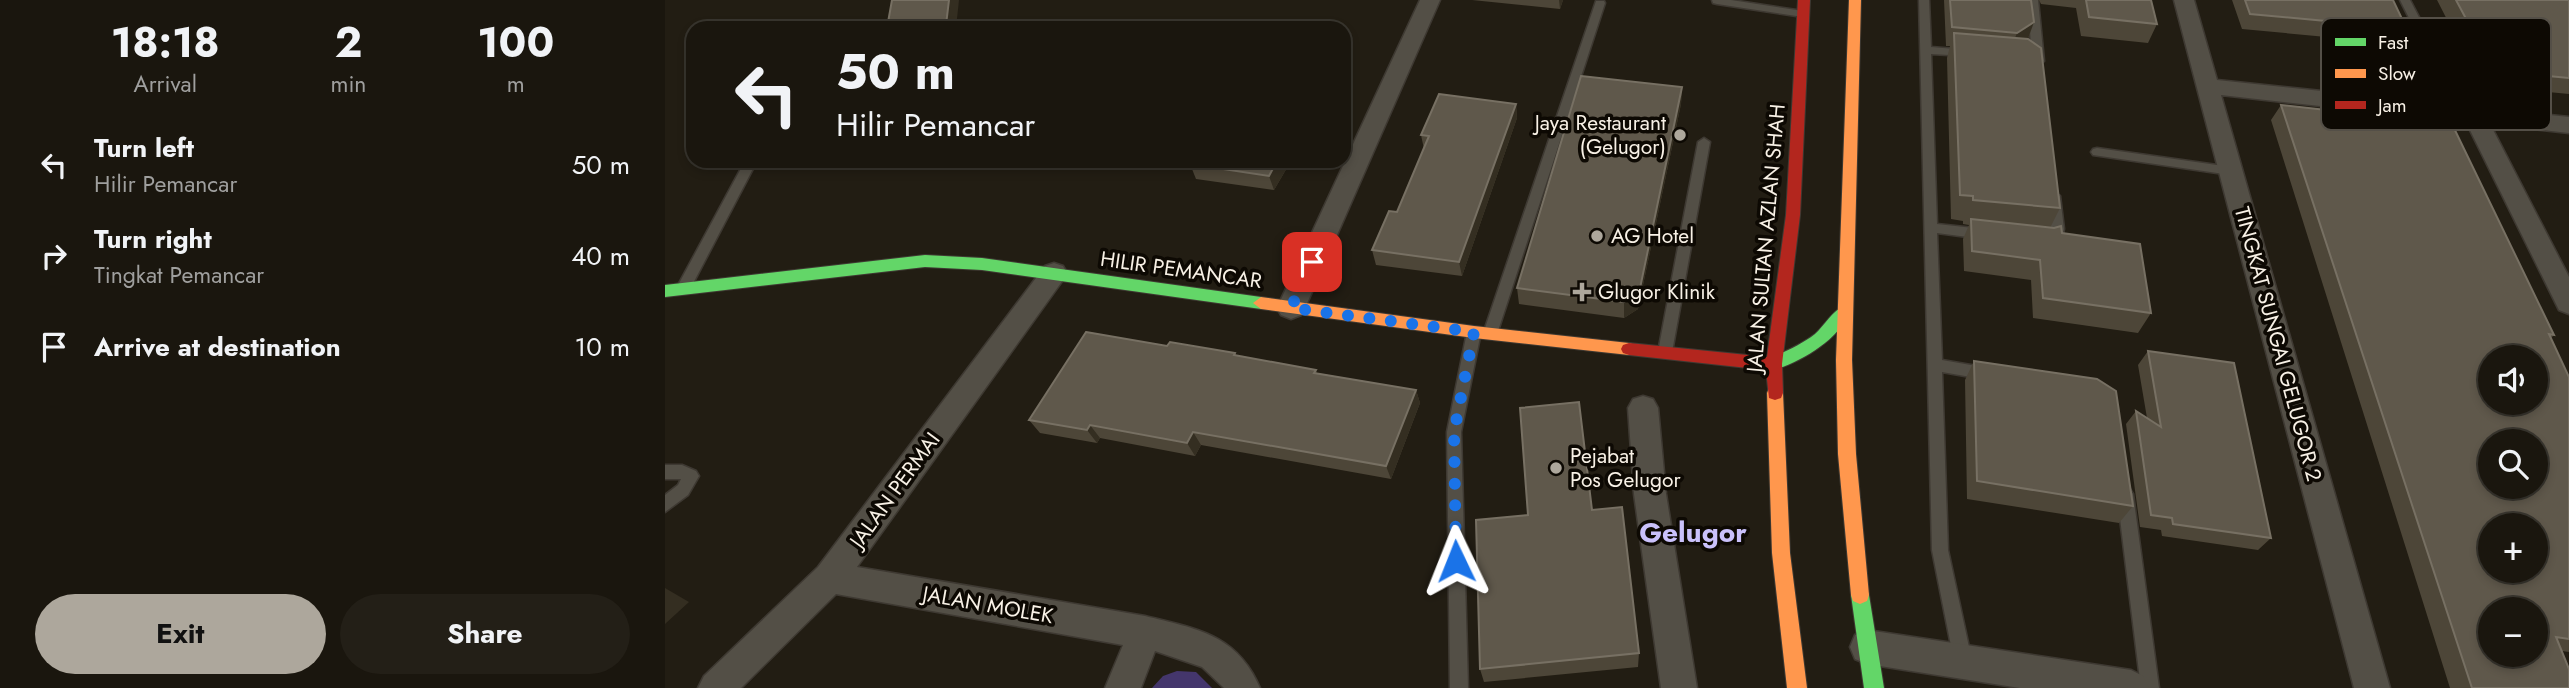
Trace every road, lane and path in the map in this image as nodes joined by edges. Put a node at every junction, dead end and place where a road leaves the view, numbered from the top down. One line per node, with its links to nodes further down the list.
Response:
1 (1430, 0): 20 (street)
2 (1856, 0): 34 (main road)
3 (1924, 0): 11 (lane)
4 (2033, 0): 13 (lane)
5 (2184, 0): 14 (street, TINGKAT SUNGAI GELUGOR 2)
6 (2405, 0): 10 (lane)
7 (1717, 1): 9 (lane)
8 (1600, 3): 35 (lane)
9 (1804, 7): 37 (main road, JALAN SULTAN AZLAN SHAH)
10 (2415, 18)
11 (1925, 50): 12 (lane); 26 (lane)
12 (1976, 54)
13 (2034, 64)
14 (2207, 86): 15 (street); 24 (street, TINGKAT SUNGAI GELUGOR 2)
15 (2321, 98)
16 (2551, 123): 17 (street)
17 (2569, 125)
18 (2477, 130): 32 (street)
19 (1704, 142): 36 (lane)
20 (1355, 145)
21 (2097, 152): 24 (lane)
22 (747, 168): 30 (lane)
23 (1346, 168): 33 (street)
24 (2231, 171): 60 (street, TINGKAT SUNGAI GELUGOR 2)
25 (2052, 177): 28 (lane)
26 (1931, 228): 27 (lane); 38 (lane)
27 (1994, 235)
28 (2032, 239)
29 (1054, 273): 30 (main road, HILIR PEMANCAR); 33 (main road, HILIR PEMANCAR); 47 (street, JALAN PERMAI)
30 (683, 289): 31 (main road, HILIR PEMANCAR)
31 (665, 291)
32 (2569, 303)
33 (1291, 308): 35 (main road, HILIR PEMANCAR)
34 (1844, 312): 37 (main road); 42 (main road)
35 (1482, 333): 36 (main road, HILIR PEMANCAR); 54 (lane)
36 (1665, 352): 37 (main road, HILIR PEMANCAR)
37 (1774, 364): 39 (main road, HILIR PEMANCAR); 56 (main road, JALAN SULTAN AZLAN SHAH)
38 (1935, 365): 40 (lane); 50 (lane)
39 (1800, 372)
40 (2001, 376)
41 (1828, 390): 42 (main road)
42 (1845, 407): 49 (main road)
43 (1643, 408): 55 (street)
44 (665, 472): 46 (lane)
45 (2124, 482): 59 (lane)
46 (665, 505)
47 (831, 578): 48 (street, JALAN MOLEK); 51 (street, JALAN PERMAI)
48 (1145, 632): 52 (street); 53 (street, JALAN MOLEK)
49 (1867, 647): 50 (street); 57 (main road)
50 (1963, 662): 58 (street)
51 (716, 688)
52 (1123, 688)
53 (1242, 688)
54 (1459, 688)
55 (1679, 688)
56 (1797, 688)
57 (1874, 688)
58 (2131, 688)
59 (2150, 688)
60 (2372, 688)

